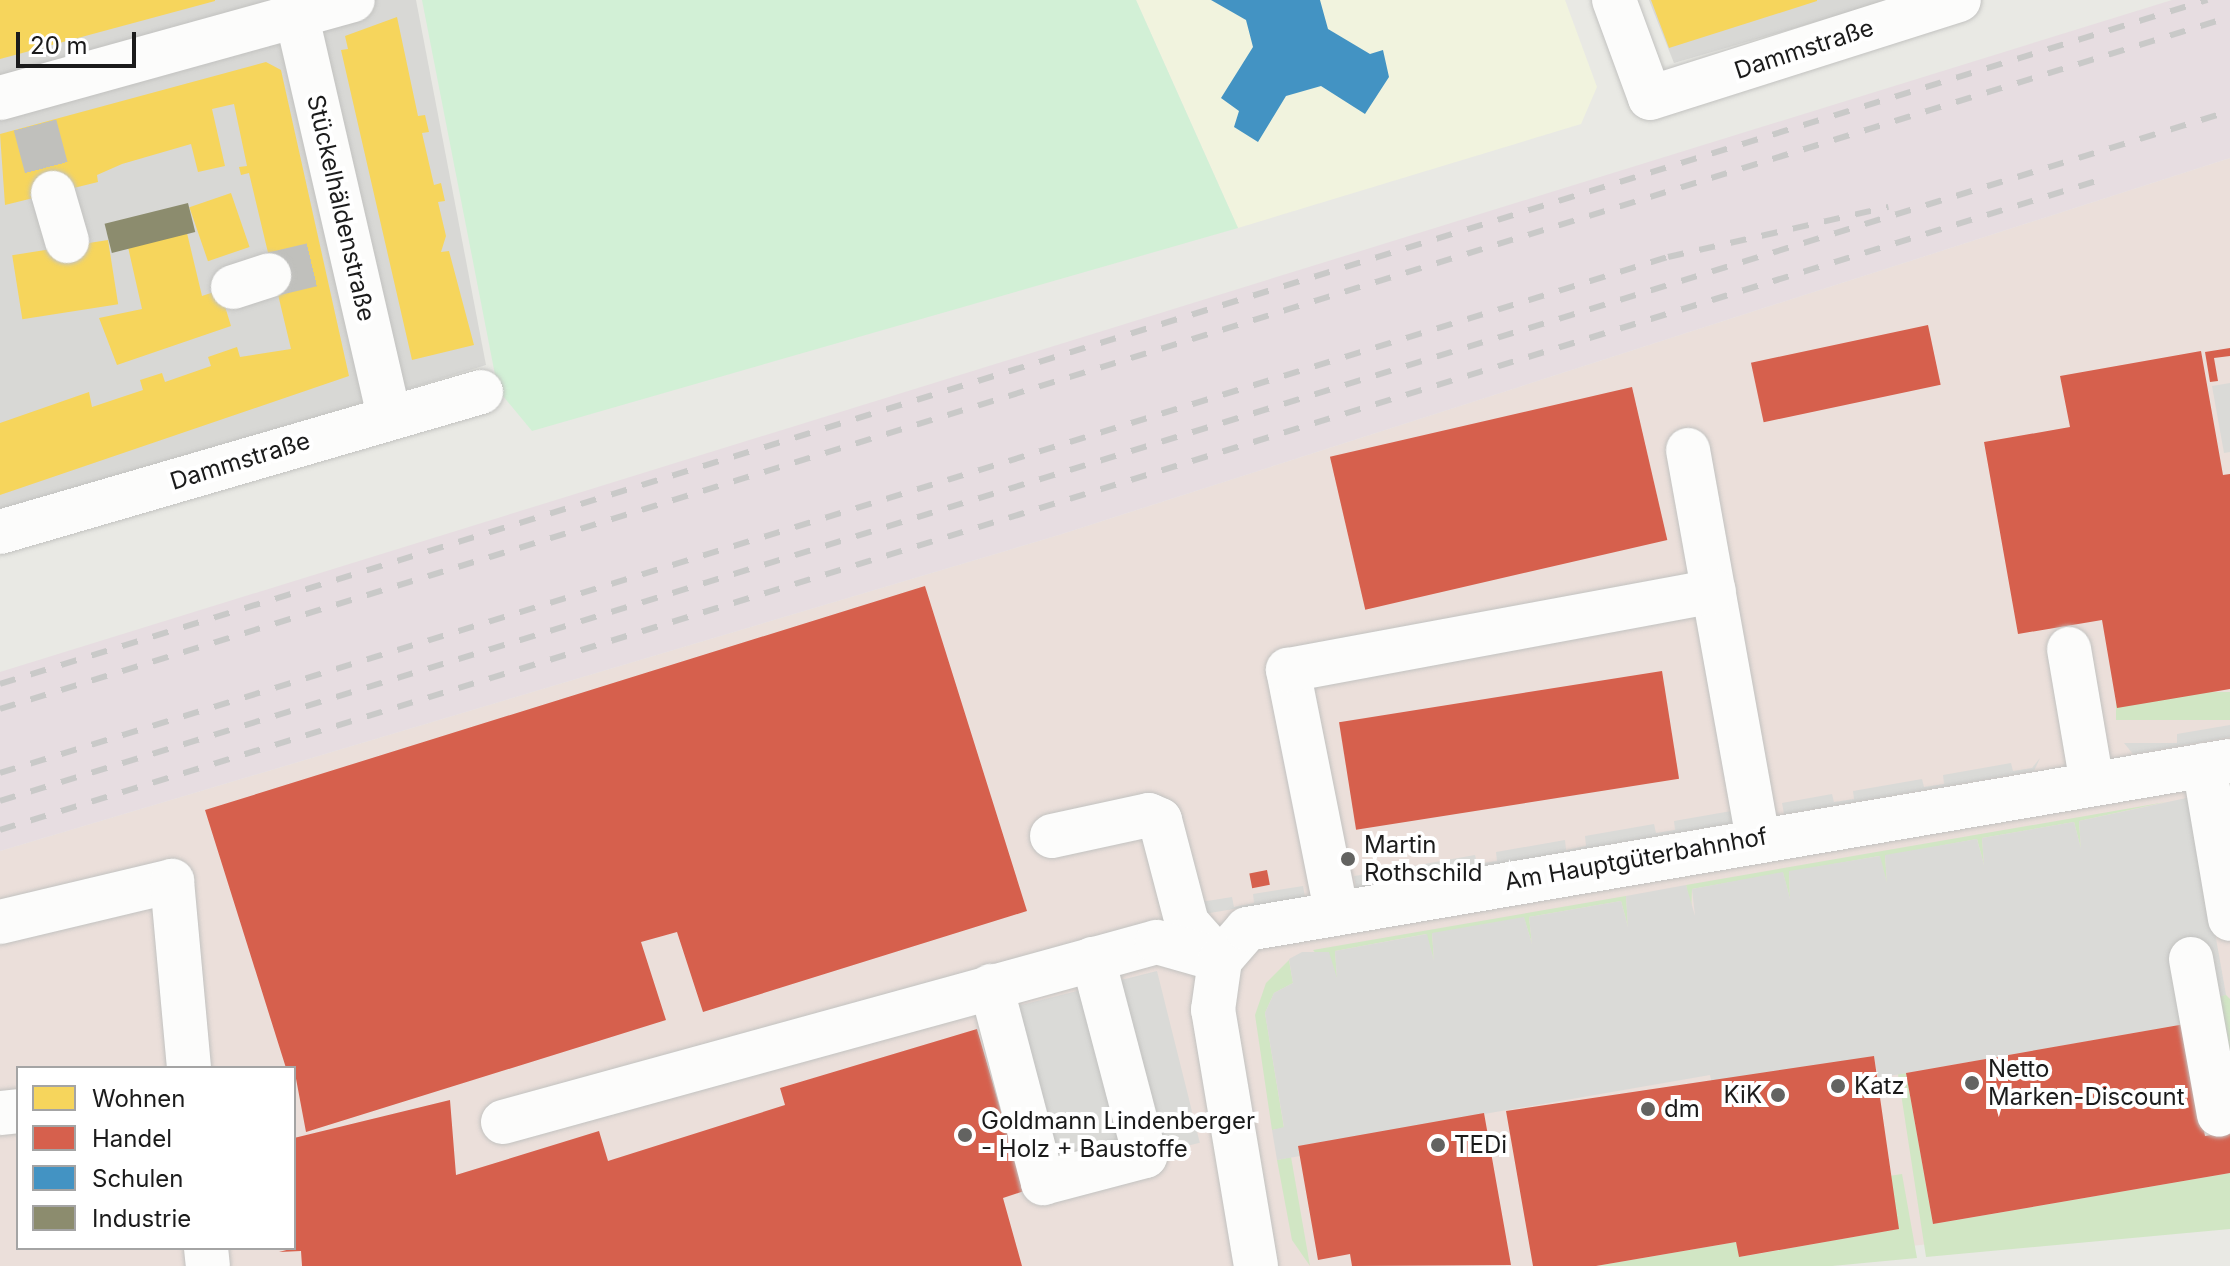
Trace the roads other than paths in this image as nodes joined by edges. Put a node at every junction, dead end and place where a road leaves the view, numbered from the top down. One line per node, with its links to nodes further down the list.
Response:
1 (353, 0): 4 (street)
2 (1614, 0): 3 (street, Dammstraße)
3 (1959, 0)
4 (295, 8): 5 (street); 9 (street, Stückelhäldenstraße)
5 (20, 105)
6 (53, 193): 7 (street)
7 (67, 241)
8 (481, 392): 9 (street, Dammstraße)
9 (389, 417): 11 (street, Dammstraße)
10 (1688, 450): 12 (street)
11 (0, 532)
12 (1714, 591): 17 (street); 18 (street)
13 (2069, 649): 15 (street)
14 (2217, 763): 15 (street, Am Hauptgüterbahnhof); 19 (street)
15 (2092, 784): 17 (street, Am Hauptgüterbahnhof)
16 (1052, 836): 23 (street)
17 (1758, 839): 18 (street, Am Hauptgüterbahnhof)
18 (1336, 910): 23 (street, Am Hauptgüterbahnhof)
19 (2230, 919)
20 (0, 922): 25 (street)
21 (1093, 959): 23 (street); 24 (street); 24 (street)
22 (2191, 959): 26 (street)
23 (1220, 960): 28 (street)
24 (991, 986): 27 (street)
25 (189, 1066)
26 (2219, 1114)
27 (503, 1122)
28 (1256, 1266)

